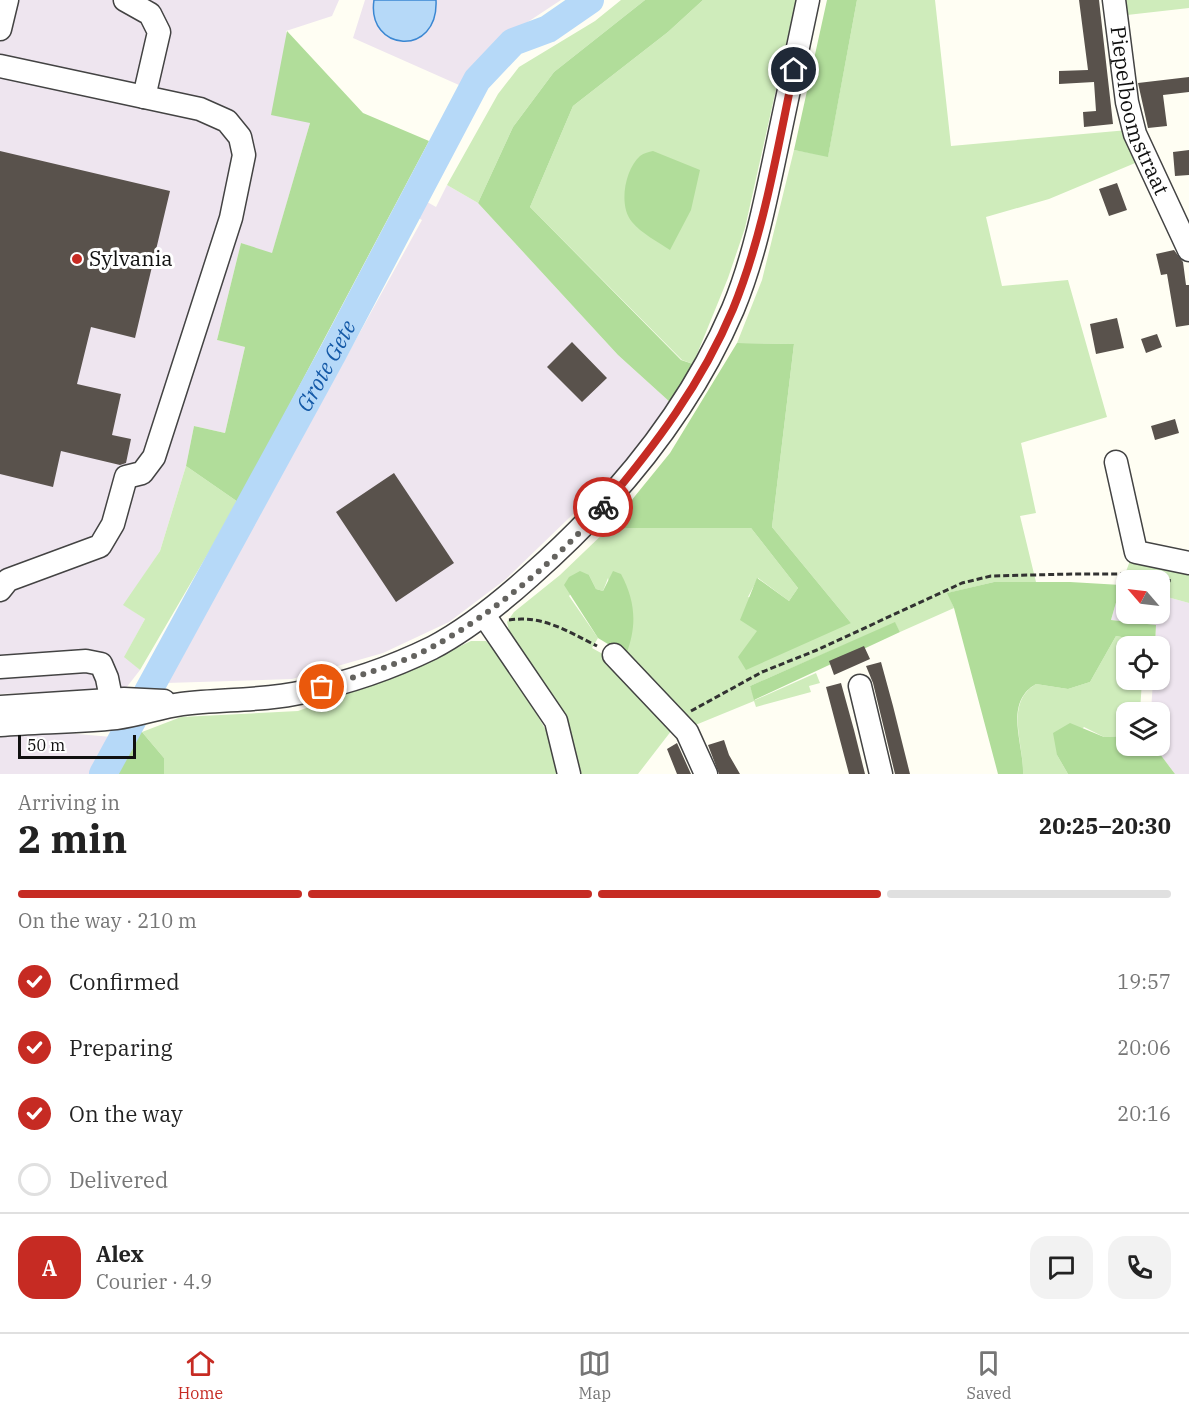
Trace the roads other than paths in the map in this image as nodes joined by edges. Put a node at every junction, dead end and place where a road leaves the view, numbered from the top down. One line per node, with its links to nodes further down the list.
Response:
1 (7, 0): 5 (street)
2 (125, 0): 7 (street)
3 (808, 0): 12 (street)
4 (1114, 0): 8 (street, Piepelboomstraat)
5 (0, 28)
6 (0, 66): 7 (street)
7 (144, 97): 11 (street)
8 (1189, 250)
9 (1116, 462): 10 (street)
10 (1184, 573)
11 (3, 582)
12 (491, 610): 16 (street); 19 (street)
13 (614, 655): 20 (street)
14 (0, 667): 16 (street)
15 (860, 686): 21 (street)
16 (116, 706): 17 (street); 18 (street)
17 (0, 707)
18 (0, 725)
19 (569, 774)
20 (706, 774)
21 (881, 774)

